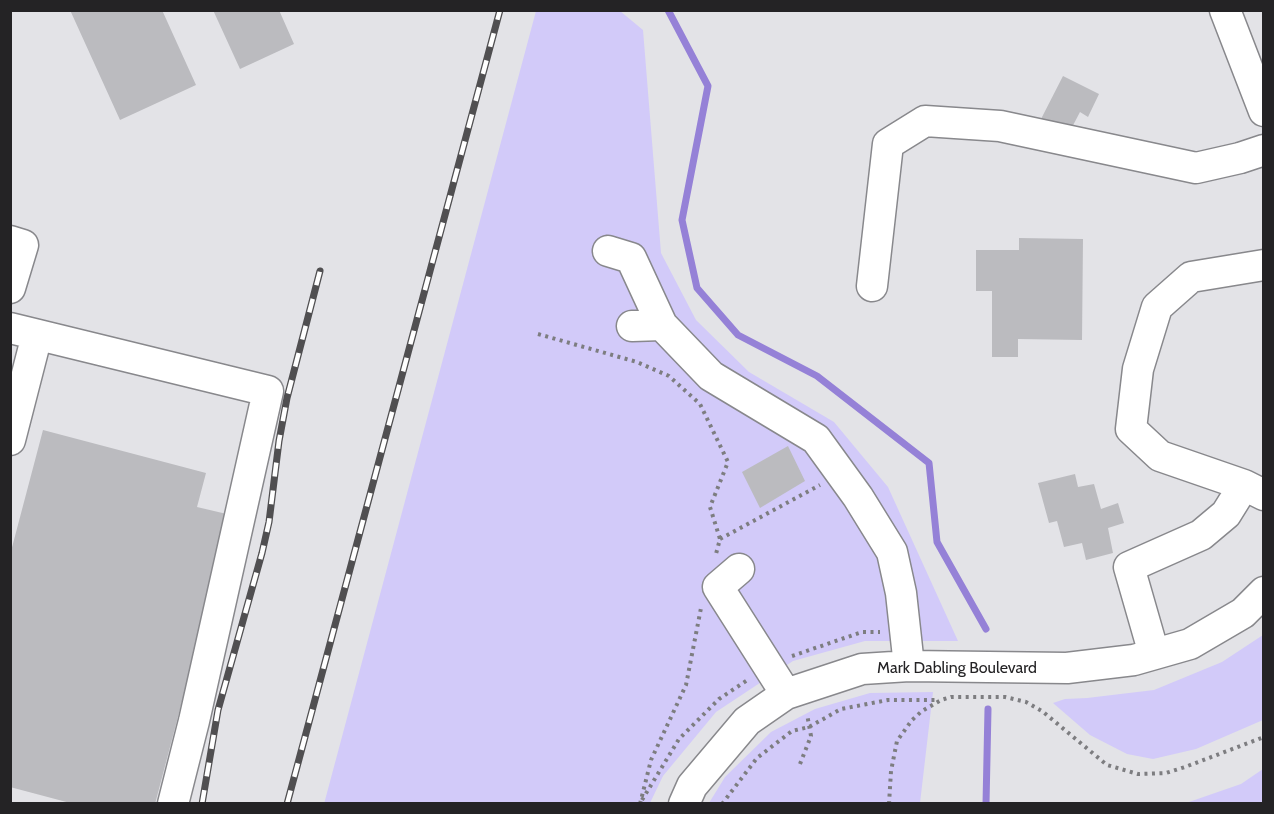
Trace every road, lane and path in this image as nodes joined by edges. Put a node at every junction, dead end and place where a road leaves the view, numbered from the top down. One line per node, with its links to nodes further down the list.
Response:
1 (1225, 10): 2 (street)
2 (1263, 111)
3 (1263, 150): 7 (street)
4 (10, 241): 8 (street)
5 (608, 251): 9 (street)
6 (1263, 265): 15 (street)
7 (872, 286)
8 (10, 288)
9 (662, 325): 10 (street); 21 (street)
10 (632, 326)
11 (24, 331): 13 (street); 27 (street)
12 (538, 334): 16 (path)
13 (10, 440)
14 (822, 483): 16 (path)
15 (1254, 490): 20 (street)
16 (720, 539): 17 (path)
17 (726, 564): 23 (street)
18 (1263, 592): 20 (street, Mark Dabling Boulevard)
19 (703, 600): 28 (path)
20 (1154, 654): 21 (street, Mark Dabling Boulevard)
21 (909, 666): 23 (street, Mark Dabling Boulevard)
22 (941, 700): 24 (path); 25 (path); 31 (path)
23 (796, 702): 24 (path); 29 (street, Mark Dabling Boulevard)
24 (809, 727): 26 (path); 30 (path)
25 (1263, 737)
26 (800, 764)
27 (173, 804)
28 (640, 804)
29 (684, 804)
30 (722, 804)
31 (889, 804)

